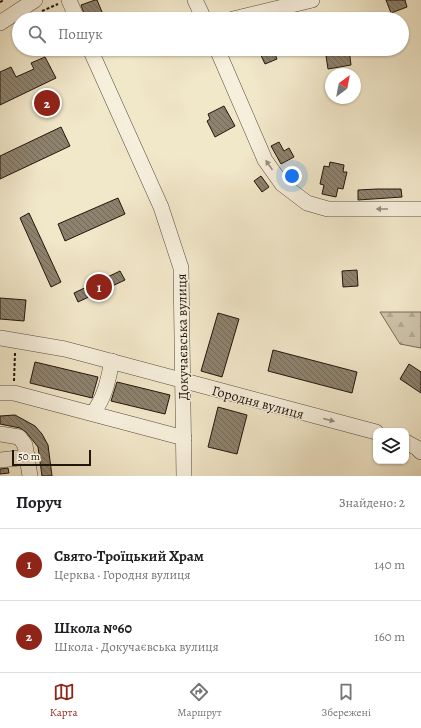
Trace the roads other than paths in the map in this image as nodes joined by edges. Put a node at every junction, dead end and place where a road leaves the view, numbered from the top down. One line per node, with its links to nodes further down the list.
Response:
1 (195, 0): 7 (street)
2 (312, 0): 8 (street)
3 (64, 2): 6 (street)
4 (37, 6): 5 (street)
5 (24, 12)
6 (72, 12)
7 (201, 12)
8 (262, 12)
9 (12, 17): 10 (street)
10 (0, 23)
11 (93, 56): 16 (street, Докучаєвська вулиця)
12 (220, 56): 13 (street, one-way to 12)
13 (421, 209)
14 (0, 338): 15 (street, Городня вулиця)
15 (112, 361): 16 (street, Городня вулиця); 18 (street)
16 (183, 382): 19 (street, Городня вулиця, one-way to 19); 21 (street, Докучаєвська вулиця)
17 (7, 393): 18 (street)
18 (93, 413): 21 (street)
19 (373, 431)
20 (0, 434): 24 (street)
21 (184, 438): 27 (street, Докучаєвська вулиця)
22 (409, 444): 23 (street)
23 (421, 452)
24 (28, 457): 25 (street); 26 (street)
25 (0, 460)
26 (27, 476)
27 (184, 476)

